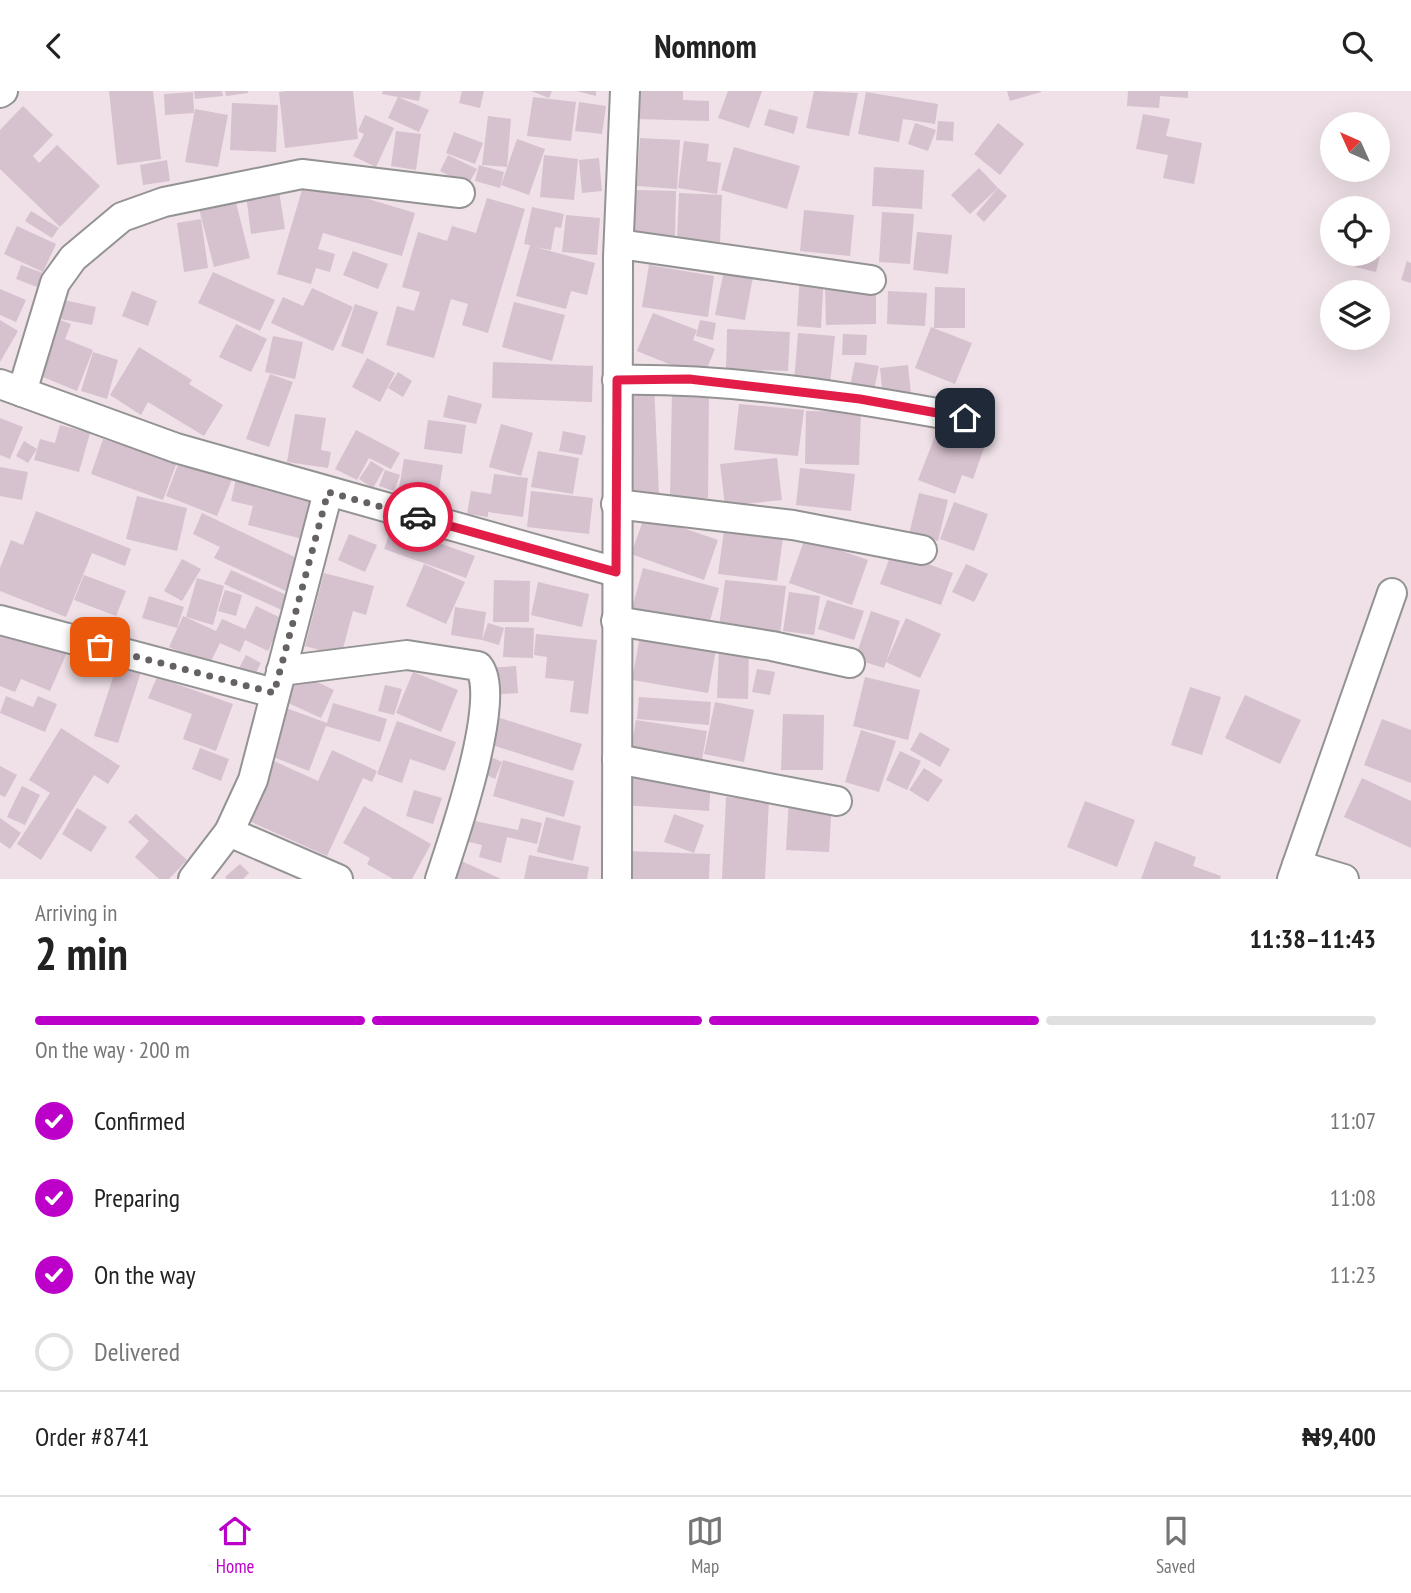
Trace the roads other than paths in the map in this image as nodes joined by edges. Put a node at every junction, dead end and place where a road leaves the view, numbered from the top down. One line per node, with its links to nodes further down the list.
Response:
1 (625, 91): 3 (street)
2 (460, 193): 6 (street)
3 (619, 244): 4 (street); 5 (street)
4 (871, 280)
5 (617, 380): 7 (street); 9 (street)
6 (11, 388): 8 (street)
7 (965, 418)
8 (328, 492): 11 (street); 16 (street)
9 (616, 504): 10 (street); 11 (street)
10 (922, 550)
11 (616, 572): 14 (street)
12 (1392, 593): 20 (street)
13 (0, 620): 16 (street)
14 (617, 621): 15 (street); 17 (street)
15 (850, 663)
16 (277, 682): 19 (street); 23 (street)
17 (617, 758): 18 (street); 24 (street)
18 (837, 801)
19 (229, 832): 21 (street); 22 (street)
20 (1295, 872): 25 (street)
21 (193, 879)
22 (338, 879)
23 (440, 879)
24 (617, 879)
25 (1344, 879)

